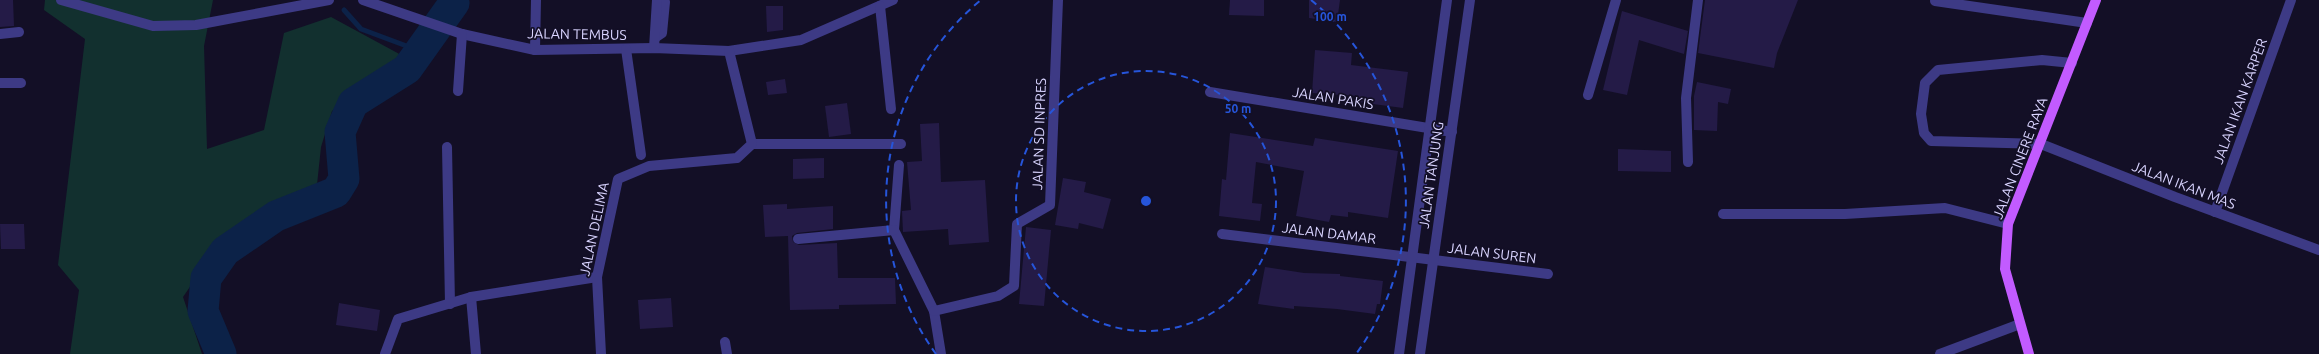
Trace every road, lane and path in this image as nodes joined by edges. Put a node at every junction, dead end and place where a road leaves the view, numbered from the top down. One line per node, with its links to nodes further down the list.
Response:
1 (61, 0): 2 (street)
2 (329, 0)
3 (363, 0): 18 (street, JALAN TEMBUS)
4 (536, 0): 22 (street)
5 (893, 0): 15 (street, JALAN TEMBUS)
6 (1058, 0): 53 (street, JALAN SD INPRES)
7 (1447, 0): 31 (street, JALAN TANJUNG)
8 (1470, 0): 32 (street, JALAN TANJUNG)
9 (1616, 0): 29 (street)
10 (1698, 0): 38 (street)
11 (2096, 0): 16 (main road, JALAN CINERE RAYA)
12 (2291, 0): 40 (street, JALAN IKAN KARPER)
13 (661, 1): 20 (street)
14 (1935, 1): 16 (street)
15 (880, 6): 23 (street, JALAN TEMBUS); 30 (street)
16 (2087, 23): 24 (main road, JALAN CINERE RAYA)
17 (19, 32): 19 (street)
18 (457, 32): 22 (street, JALAN TEMBUS); 27 (street)
19 (0, 34)
20 (654, 43): 21 (street, JALAN TEMBUS); 23 (street, JALAN TEMBUS)
21 (626, 49): 22 (street, JALAN TEMBUS); 37 (street)
22 (535, 50)
23 (729, 51): 33 (street)
24 (2072, 63): 35 (main road, JALAN CINERE RAYA); 35 (street, JALAN IKAN MAS)
25 (0, 83): 26 (street)
26 (21, 83)
27 (458, 91)
28 (1210, 92): 31 (street, JALAN PAKIS)
29 (1588, 95)
30 (891, 109)
31 (1430, 128): 32 (street, JALAN PAKIS); 47 (street, JALAN TANJUNG)
32 (1452, 132): 48 (street, JALAN TANJUNG)
33 (752, 144): 34 (street); 50 (street, JALAN DELIMA)
34 (901, 144)
35 (2041, 144): 40 (street, JALAN IKAN MAS); 42 (main road, JALAN CINERE RAYA)
36 (447, 148): 52 (street)
37 (641, 155)
38 (1688, 162)
39 (899, 165): 43 (street)
40 (2215, 212): 46 (street, JALAN IKAN MAS)
41 (1722, 214): 42 (street)
42 (2008, 224): 54 (main road, JALAN CINERE RAYA)
43 (894, 230): 45 (street); 53 (street)
44 (1222, 234): 47 (street, JALAN DAMAR)
45 (798, 239)
46 (2319, 250)
47 (1412, 258): 48 (street, JALAN DAMAR); 61 (street, JALAN TANJUNG)
48 (1433, 260): 49 (street, JALAN SUREN); 62 (street, JALAN TANJUNG)
49 (1548, 274)
50 (597, 277): 51 (street); 58 (street, JALAN DELIMA)
51 (471, 297): 52 (street); 57 (street)
52 (450, 304): 56 (street)
53 (934, 311): 60 (street)
54 (2020, 324): 63 (street); 64 (main road, JALAN CINERE RAYA)
55 (725, 342): 59 (street)
56 (385, 354)
57 (476, 354)
58 (601, 354)
59 (727, 354)
60 (941, 354)
61 (1398, 354)
62 (1420, 354)
63 (1940, 354)
64 (2029, 354)

